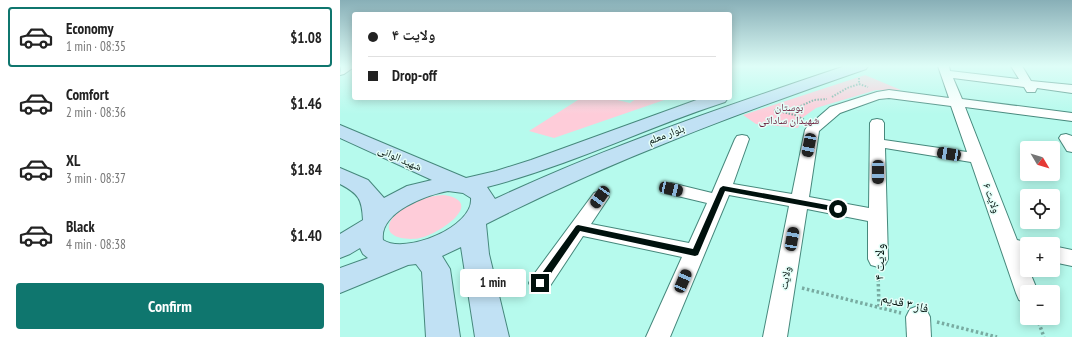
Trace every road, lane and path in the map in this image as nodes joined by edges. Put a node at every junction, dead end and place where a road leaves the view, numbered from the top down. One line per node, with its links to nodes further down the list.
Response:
1 (771, 82): 8 (main road)
2 (827, 82): 14 (main road, بلوار معلم)
3 (852, 82): 15 (path)
4 (871, 82): 10 (path)
5 (949, 82): 13 (street, ولایت ۶)
6 (1014, 82): 7 (street)
7 (1027, 84): 9 (street); 11 (street)
8 (752, 88)
9 (1072, 89)
10 (889, 94): 13 (street); 18 (street)
11 (1034, 94)
12 (713, 100): 24 (main road, بلوار معلم)
13 (957, 103): 16 (street); 22 (street, ولایت ۶)
14 (742, 106): 15 (path); 30 (main road, بلوار معلم)
15 (787, 112): 18 (path)
16 (1072, 117)
17 (877, 123): 21 (street, ولایت ۴)
18 (815, 127): 28 (street, ولایت)
19 (340, 131): 24 (main road, شهید الوانی)
20 (742, 139): 26 (street)
21 (878, 143): 22 (street); 29 (street, ولایت ۴)
22 (977, 158): 34 (street, ولایت ۶)
23 (340, 175): 31 (main road)
24 (463, 184): 30 (main road, شهید الوانی); 31 (main road, بلوار معلم)
25 (671, 189): 26 (street)
26 (721, 194): 28 (street); 35 (street)
27 (600, 197): 32 (street)
28 (798, 202): 29 (street); 42 (street, ولایت)
29 (878, 216): 39 (street, ولایت ۴)
30 (475, 221): 36 (main road, بلوار معلم); 48 (main road)
31 (373, 225): 33 (main road); 36 (main road)
32 (578, 228): 35 (street); 41 (street)
33 (340, 247)
34 (1018, 248): 43 (street, ولایت ۶)
35 (695, 252): 49 (street)
36 (414, 254): 40 (main road); 47 (main road)
37 (1060, 255): 38 (street)
38 (1072, 258)
39 (878, 259): 44 (path, ولایت ۴)
40 (340, 281)
41 (540, 283)
42 (784, 283): 44 (path, فاز ۳ قدیم); 50 (street, ولایت)
43 (1025, 285)
44 (879, 307): 46 (path, فاز ۳ قدیم)
45 (1040, 325): 52 (path)
46 (918, 327): 51 (path, فاز ۳ قدیم)
47 (443, 337)
48 (492, 337)
49 (658, 337)
50 (774, 337)
51 (997, 337)
52 (1044, 337)

